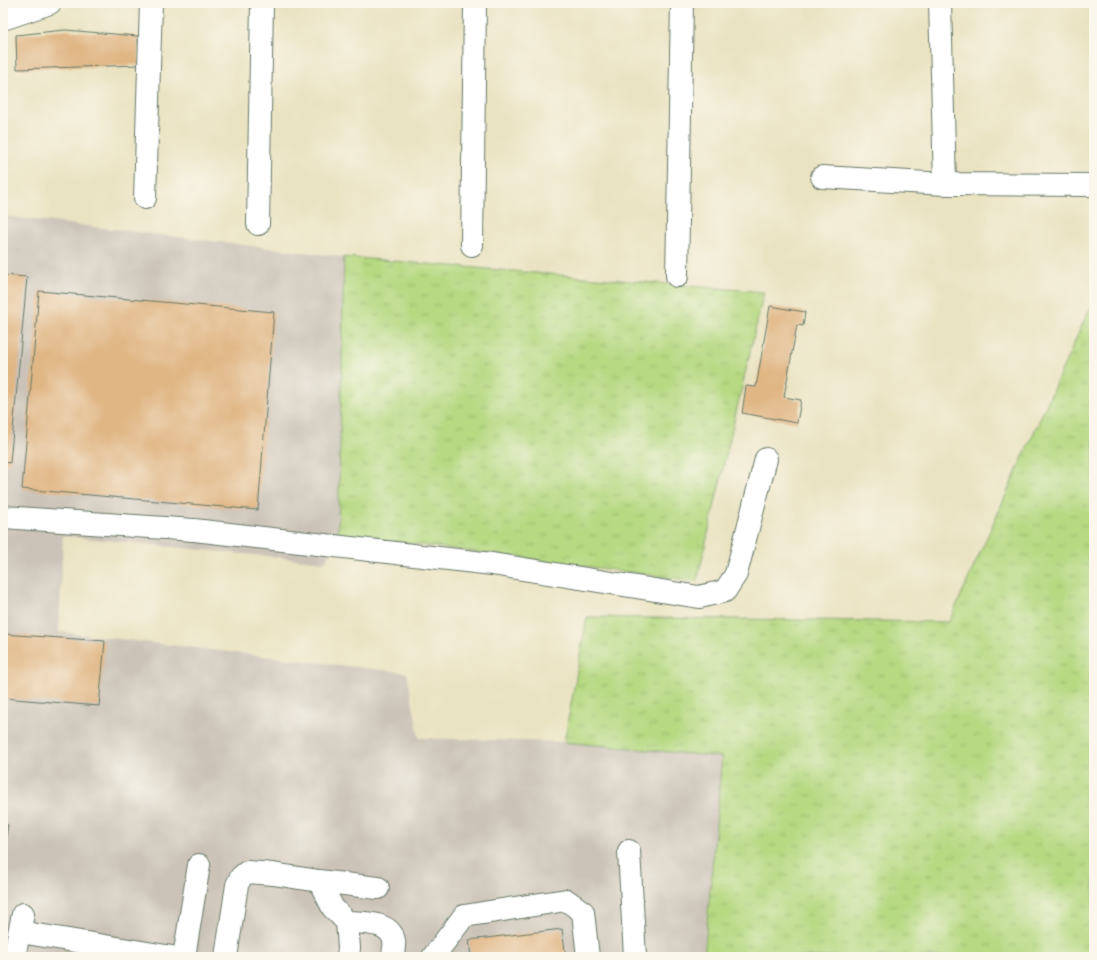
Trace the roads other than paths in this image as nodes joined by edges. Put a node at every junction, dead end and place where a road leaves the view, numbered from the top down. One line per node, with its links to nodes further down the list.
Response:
1 (50, 3): 7 (street)
2 (152, 3): 11 (street)
3 (262, 3): 12 (street)
4 (475, 3): 13 (street)
5 (682, 3): 14 (street)
6 (940, 3): 9 (street)
7 (3, 19)
8 (822, 177): 9 (street)
9 (945, 184): 10 (street)
10 (1094, 185)
11 (145, 198)
12 (258, 224)
13 (472, 245)
14 (677, 276)
15 (766, 460): 16 (street)
16 (3, 517)
17 (629, 851): 30 (street)
18 (199, 865): 24 (street)
19 (319, 881): 20 (street); 21 (street); 25 (street)
20 (378, 888)
21 (346, 922): 26 (street); 27 (street)
22 (14, 957): 23 (street)
23 (172, 957)
24 (184, 957)
25 (226, 957)
26 (348, 957)
27 (393, 957)
28 (433, 957): 29 (street)
29 (588, 957)
30 (635, 957)

